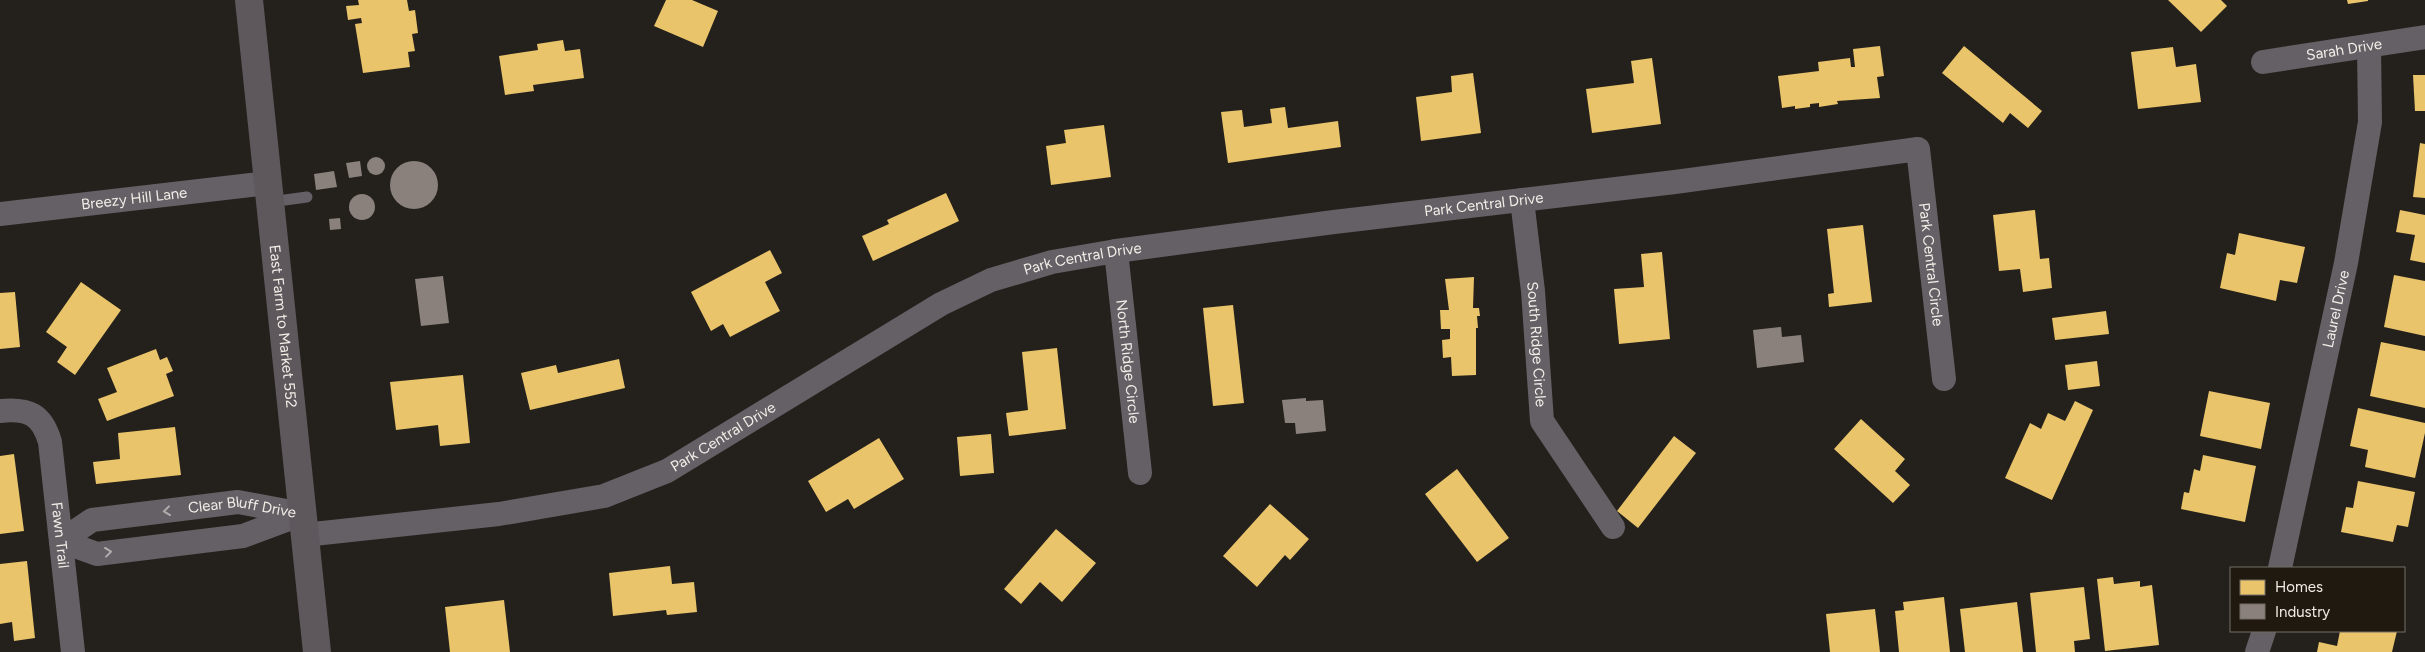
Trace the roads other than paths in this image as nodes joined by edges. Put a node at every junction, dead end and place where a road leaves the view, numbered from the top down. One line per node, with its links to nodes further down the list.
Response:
1 (249, 0): 6 (main road, East Farm to Market 552)
2 (2425, 37): 3 (street, Sarah Drive)
3 (2368, 46): 4 (street, Sarah Drive); 17 (street, Laurel Drive)
4 (2263, 62)
5 (1918, 149): 8 (street, Park Central Drive); 11 (street, Park Central Circle)
6 (269, 192): 7 (lane); 9 (street, Breezy Hill Lane); 14 (main road, East Farm to Market 552)
7 (307, 197)
8 (1522, 200): 10 (street, Park Central Drive); 15 (street, South Ridge Circle)
9 (0, 214)
10 (1116, 251): 13 (street, North Ridge Circle); 14 (street, Park Central Drive)
11 (1944, 379)
12 (0, 411): 16 (street, Fawn Trail)
13 (1140, 473)
14 (303, 524): 16 (street, Clear Bluff Drive, one-way to 14); 16 (street, Clear Bluff Drive, one-way to 16); 20 (main road, East Farm to Market 552)
15 (1613, 527)
16 (61, 541): 19 (street, Fawn Trail)
17 (2280, 567)
18 (2264, 632): 21 (street)
19 (73, 652)
20 (317, 652)
21 (2257, 652)

